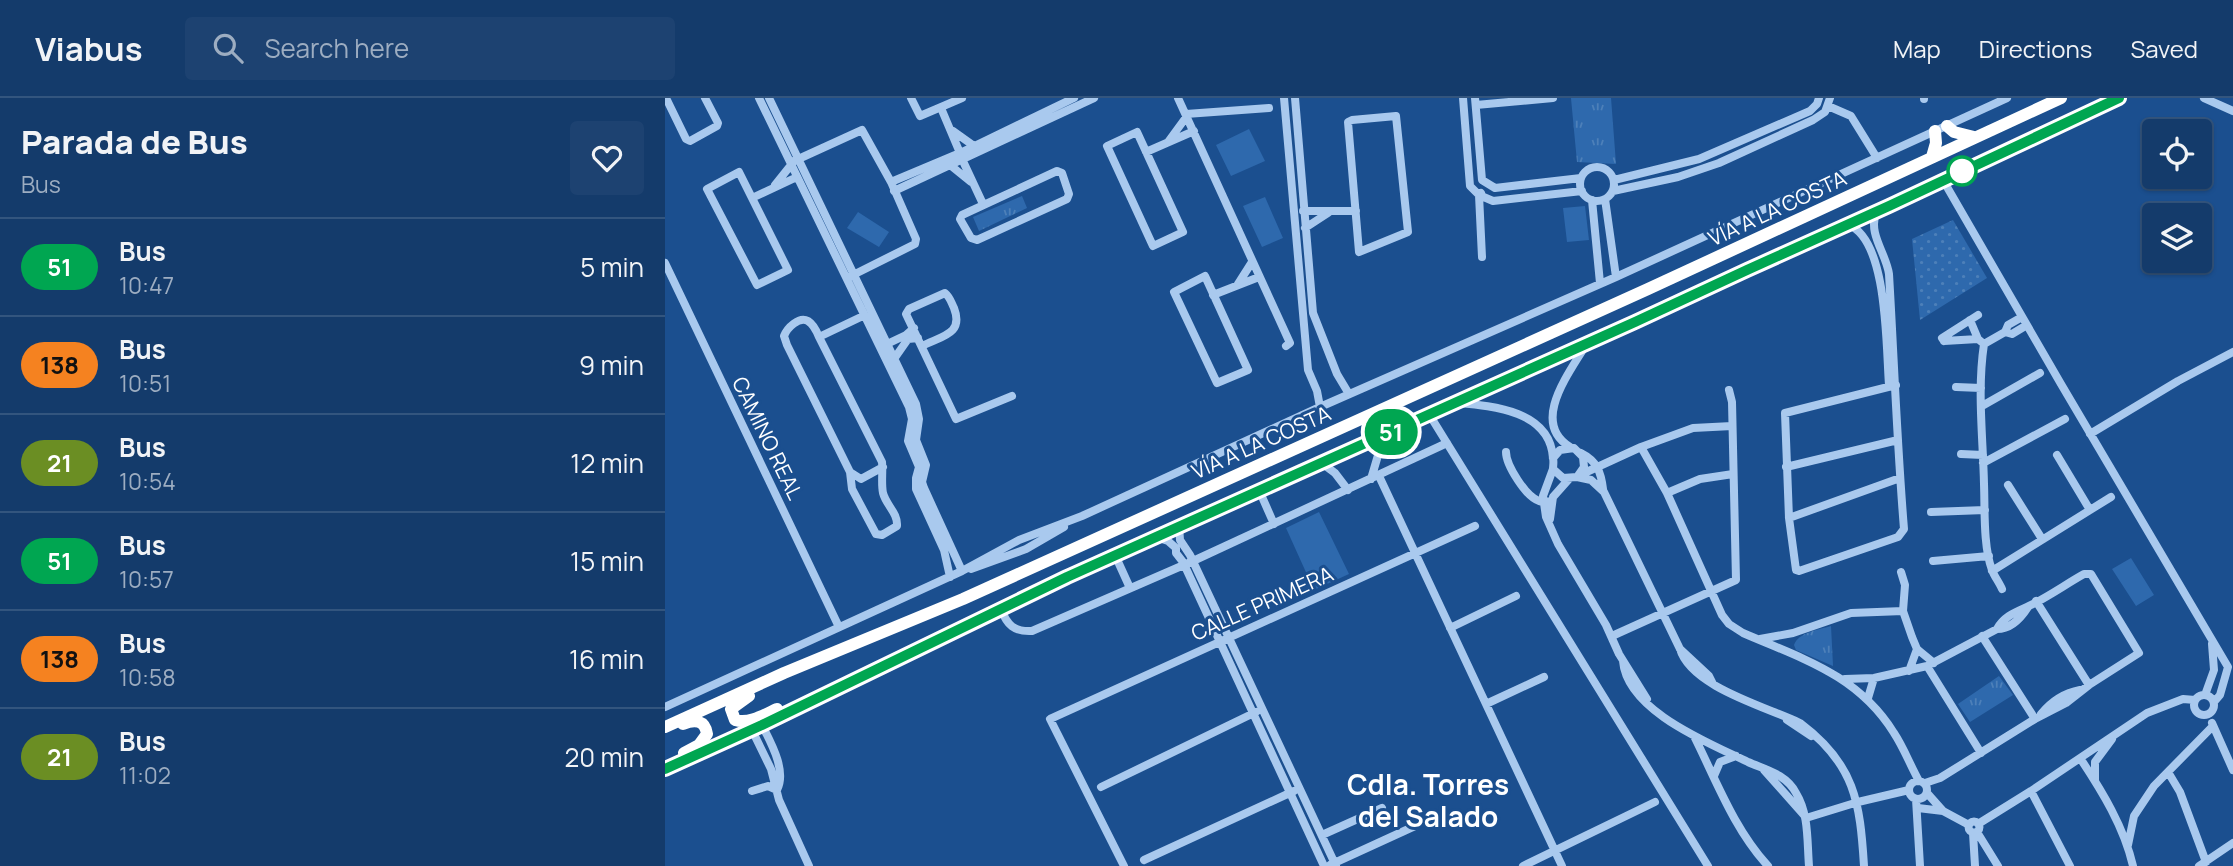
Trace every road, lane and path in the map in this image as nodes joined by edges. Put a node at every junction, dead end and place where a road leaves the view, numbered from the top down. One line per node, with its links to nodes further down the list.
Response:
1 (666, 98): 2 (street)
2 (705, 98)
3 (759, 98): 39 (street)
4 (769, 98): 38 (street)
5 (911, 98): 21 (street)
6 (962, 98): 21 (street)
7 (1094, 98): 25 (street)
8 (1178, 98): 24 (street)
9 (1284, 98): 54 (street)
10 (1295, 98): 54 (street)
11 (1463, 98): 52 (street)
12 (1819, 98): 30 (street)
13 (2007, 98): 27 (street, VÍA A LA COSTA)
14 (2061, 98): 29 (highway, VÍA A LA COSTA)
15 (2119, 98): 45 (highway, VÍA A LA COSTA)
16 (2204, 98): 23 (street)
17 (1071, 99): 25 (street)
18 (1553, 99): 19 (street)
19 (1476, 101): 48 (street)
20 (1829, 102): 33 (street); 37 (street)
21 (941, 108): 26 (street)
22 (1269, 108): 24 (street)
23 (2233, 111)
24 (1187, 115): 28 (street); 31 (street)
25 (1043, 117): 32 (street); 35 (street)
26 (951, 129): 32 (street); 35 (street)
27 (1941, 129): 29 (highway); 36 (highway); 37 (street, VÍA A LA COSTA)
28 (1193, 131): 31 (street); 70 (street)
29 (1975, 137): 36 (highway, VÍA A LA COSTA)
30 (1742, 140): 33 (street); 44 (street)
31 (1167, 143): 34 (street)
32 (974, 146): 35 (street)
33 (1746, 150): 51 (street)
34 (1146, 152): 34 (street)
35 (961, 156): 40 (street); 41 (street); 46 (street)
36 (1932, 157): 183 (highway, VÍA A LA COSTA)
37 (1877, 158): 75 (street, VÍA A LA COSTA)
38 (799, 159): 39 (street); 47 (street); 73 (street)
39 (791, 164): 42 (street); 49 (street)
40 (950, 165): 41 (street); 46 (street)
41 (927, 171): 47 (street)
42 (797, 177): 49 (street); 76 (street)
43 (1581, 178): 44 (street); 48 (street); 50 (street)
44 (1614, 180): 51 (street)
45 (1943, 180): 61 (highway, VÍA A LA COSTA); 81 (street)
46 (974, 184): 57 (street)
47 (893, 186): 73 (street)
48 (1488, 186): 52 (street)
49 (773, 188): 53 (street)
50 (1582, 191): 52 (street); 56 (street)
51 (1613, 191): 55 (street)
52 (1479, 195): 68 (street)
53 (752, 198): 53 (street)
54 (1297, 199): 58 (street); 103 (street)
55 (1605, 199): 56 (street); 63 (street)
56 (1592, 200): 65 (street)
57 (983, 204): 57 (street)
58 (1303, 211): 59 (street); 64 (street)
59 (1330, 211): 60 (street); 64 (street)
60 (1356, 211): 60 (street)
61 (1876, 213): 62 (highway, VÍA A LA COSTA); 69 (street)
62 (1849, 225): 72 (street); 89 (highway, VÍA A LA COSTA)
63 (1608, 227): 65 (street); 66 (street)
64 (1305, 228): 99 (street)
65 (1595, 229): 67 (street)
66 (1612, 253): 67 (street); 75 (street)
67 (1598, 255): 77 (street)
68 (1482, 257)
69 (1886, 260): 72 (street); 95 (street)
70 (1252, 262): 74 (street); 78 (street)
71 (665, 263): 169 (street, CAMINO REAL)
72 (1875, 264): 95 (street)
73 (854, 274): 76 (street); 88 (street)
74 (1259, 277): 78 (street); 90 (street)
75 (1616, 277): 77 (street, VÍA A LA COSTA)
76 (845, 278): 80 (street)
77 (1600, 283): 99 (street, VÍA A LA COSTA)
78 (1236, 286): 79 (street)
79 (1213, 295): 79 (street)
80 (861, 311): 85 (street); 94 (street)
81 (2022, 317): 82 (street); 84 (street)
82 (2027, 325): 84 (street); 109 (street)
83 (914, 328): 86 (street); 86 (street); 88 (street)
84 (2005, 332): 87 (street)
85 (819, 337): 123 (street); 127 (street)
86 (920, 342): 92 (street); 100 (street)
87 (1981, 342): 87 (street); 97 (street)
88 (887, 344): 92 (street)
89 (1587, 344): 101 (highway, VÍA A LA COSTA); 105 (street)
90 (1286, 346)
91 (2233, 352): 109 (street)
92 (894, 359): 94 (street)
93 (2040, 373): 102 (street)
94 (902, 384): 158 (street); 160 (street)
95 (1893, 385): 111 (street); 125 (street)
96 (1956, 387): 97 (street)
97 (1981, 388): 102 (street)
98 (1728, 390): 108 (street)
99 (1349, 394): 103 (street, VÍA A LA COSTA)
100 (1012, 396)
101 (1454, 402): 104 (highway, VÍA A LA COSTA); 107 (street)
102 (1982, 406): 121 (street)
103 (1319, 407): 158 (street, VÍA A LA COSTA)
104 (1429, 414): 110 (highway, VÍA A LA COSTA); 112 (street)
105 (1552, 416): 107 (street); 113 (street)
106 (2065, 419): 121 (street)
107 (1537, 425): 120 (street)
108 (1732, 426): 114 (street); 128 (street)
109 (2091, 434): 177 (street)
110 (1384, 435): 118 (highway, VÍA A LA COSTA); 129 (street)
111 (1898, 440): 125 (street); 132 (street)
112 (1447, 443): 129 (street); 244 (street)
113 (1570, 447): 116 (street); 120 (street)
114 (1641, 447): 124 (street); 139 (street)
115 (1506, 453): 135 (street)
116 (1581, 453): 124 (street); 130 (street)
117 (1961, 454): 121 (street)
118 (1340, 455): 122 (highway, VÍA A LA COSTA); 131 (street)
119 (2057, 455): 143 (street)
120 (1553, 458): 126 (street)
121 (1983, 459): 142 (street)
122 (1323, 464): 131 (street); 136 (highway, VÍA A LA COSTA)
123 (883, 467): 127 (street); 127 (street)
124 (1598, 467): 130 (street); 138 (street)
125 (1786, 467): 145 (street)
126 (1553, 469): 130 (street); 133 (street)
127 (850, 472)
128 (1733, 474): 139 (street); 163 (street)
129 (1375, 477): 137 (street); 151 (street)
130 (1575, 477): 138 (street); 141 (street)
131 (1340, 478): 137 (street)
132 (1900, 478): 145 (street); 145 (street)
133 (1546, 485): 135 (street); 141 (street)
134 (2008, 485): 150 (street)
135 (1525, 488): 141 (street)
136 (1259, 490): 146 (street); 147 (highway, VÍA A LA COSTA)
137 (1348, 490): 146 (street)
138 (1604, 492): 168 (street)
139 (1667, 493): 163 (street)
140 (2111, 497): 143 (street)
141 (1547, 502): 173 (street)
142 (1985, 510): 144 (street); 153 (street)
143 (2089, 510): 150 (street)
144 (1931, 512)
145 (1789, 518)
146 (1274, 524): 154 (street)
147 (1179, 526): 149 (highway, VÍA A LA COSTA); 154 (street)
148 (1475, 526): 151 (street, CALLE PRIMERA)
149 (1156, 537): 152 (highway, VÍA A LA COSTA); 156 (street)
150 (2042, 539): 157 (street)
151 (1415, 554): 170 (street); 172 (street, CALLE PRIMERA)
152 (1115, 555): 161 (street); 166 (highway, VÍA A LA COSTA)
153 (1989, 556): 155 (street); 157 (street)
154 (1193, 561): 156 (street); 172 (street)
155 (1933, 561)
156 (1184, 564): 161 (street); 176 (street)
157 (1992, 570): 162 (street)
158 (961, 571): 160 (street, VÍA A LA COSTA)
159 (1901, 572): 167 (street)
160 (950, 577): 169 (street, VÍA A LA COSTA)
161 (1130, 588): 166 (street)
162 (2002, 589)
163 (1712, 592): 168 (street); 175 (street)
164 (1516, 596): 170 (street)
165 (2036, 601): 174 (street); 187 (street); 187 (street)
166 (1000, 609): 178 (highway, VÍA A LA COSTA)
167 (1903, 611): 171 (street); 179 (street)
168 (1662, 615): 173 (street); 224 (street)
169 (839, 627): 193 (street, VÍA A LA COSTA)
170 (1451, 628): 192 (street)
171 (1796, 632): 175 (street); 180 (street)
172 (1228, 636): 176 (street, CALLE PRIMERA); 194 (street)
173 (1612, 636): 202 (street)
174 (1982, 636): 181 (street); 197 (street)
175 (1757, 639): 180 (street)
176 (1219, 641): 195 (street); 241 (street, CALLE PRIMERA)
177 (2212, 641): 188 (street); 191 (street)
178 (918, 648): 183 (highway); 199 (highway, VÍA A LA COSTA)
179 (1917, 649): 181 (street); 182 (street)
180 (1794, 655): 186 (street)
181 (1930, 664): 182 (street); 204 (street)
182 (1909, 671): 185 (street)
183 (785, 673): 200 (highway, VÍA A LA COSTA)
184 (1544, 677): 192 (street)
185 (1874, 678): 186 (street); 189 (street)
186 (1845, 679): 189 (street)
187 (2086, 687): 197 (street)
188 (2205, 695): 190 (street); 191 (street)
189 (1868, 698): 217 (street)
190 (2195, 701): 196 (street); 201 (street)
191 (2214, 702): 196 (street)
192 (1486, 704): 236 (street)
193 (665, 707)
194 (1263, 709): 195 (street); 218 (street)
195 (1253, 714): 216 (street); 222 (street)
196 (2207, 715): 198 (street)
197 (2037, 717): 204 (street)
198 (2213, 726): 212 (street); 213 (street)
199 (757, 727): 203 (street); 206 (street); 211 (highway, VÍA A LA COSTA)
200 (665, 729): 209 (highway)
201 (2116, 732): 205 (street); 210 (street)
202 (1694, 736): 207 (street); 214 (street)
203 (774, 749): 206 (street); 219 (street)
204 (1981, 752): 217 (street)
205 (2088, 752): 208 (street); 210 (street)
206 (764, 753): 219 (street)
207 (1736, 756): 214 (street); 229 (street)
208 (2080, 758): 215 (street); 220 (street)
209 (665, 762)
210 (2095, 762): 215 (street)
211 (665, 769)
212 (2233, 770)
213 (2168, 772): 228 (street); 238 (street)
214 (1714, 776): 245 (street)
215 (2095, 779): 230 (street)
216 (1101, 787)
217 (1920, 787): 224 (street); 225 (street); 227 (street)
218 (1300, 789): 222 (street); 233 (street)
219 (778, 790): 221 (street); 240 (street)
220 (2031, 791): 232 (street); 251 (street)
221 (753, 792)
222 (1290, 793): 237 (street); 239 (street)
223 (1655, 802): 236 (street)
224 (1858, 802): 229 (street); 247 (street)
225 (1917, 803): 227 (street); 248 (street)
226 (1382, 808): 233 (street)
227 (1943, 811): 232 (street)
228 (2134, 816): 230 (street); 235 (street)
229 (1806, 818): 246 (street)
230 (2115, 819): 235 (street)
231 (1415, 827): 239 (street)
232 (1974, 828): 249 (street); 250 (street)
233 (1322, 835): 239 (street)
234 (2233, 843): 238 (street)
235 (2128, 845): 252 (street)
236 (1555, 851): 242 (street); 243 (street)
237 (1144, 860)
238 (2203, 864)
239 (1331, 865)
240 (809, 866)
241 (1124, 866)
242 (1523, 866)
243 (1562, 866)
244 (1708, 866)
245 (1768, 866)
246 (1809, 866)
247 (1864, 866)
248 (1920, 866)
249 (1975, 866)
250 (1998, 866)
251 (2070, 866)
252 (2133, 866)

